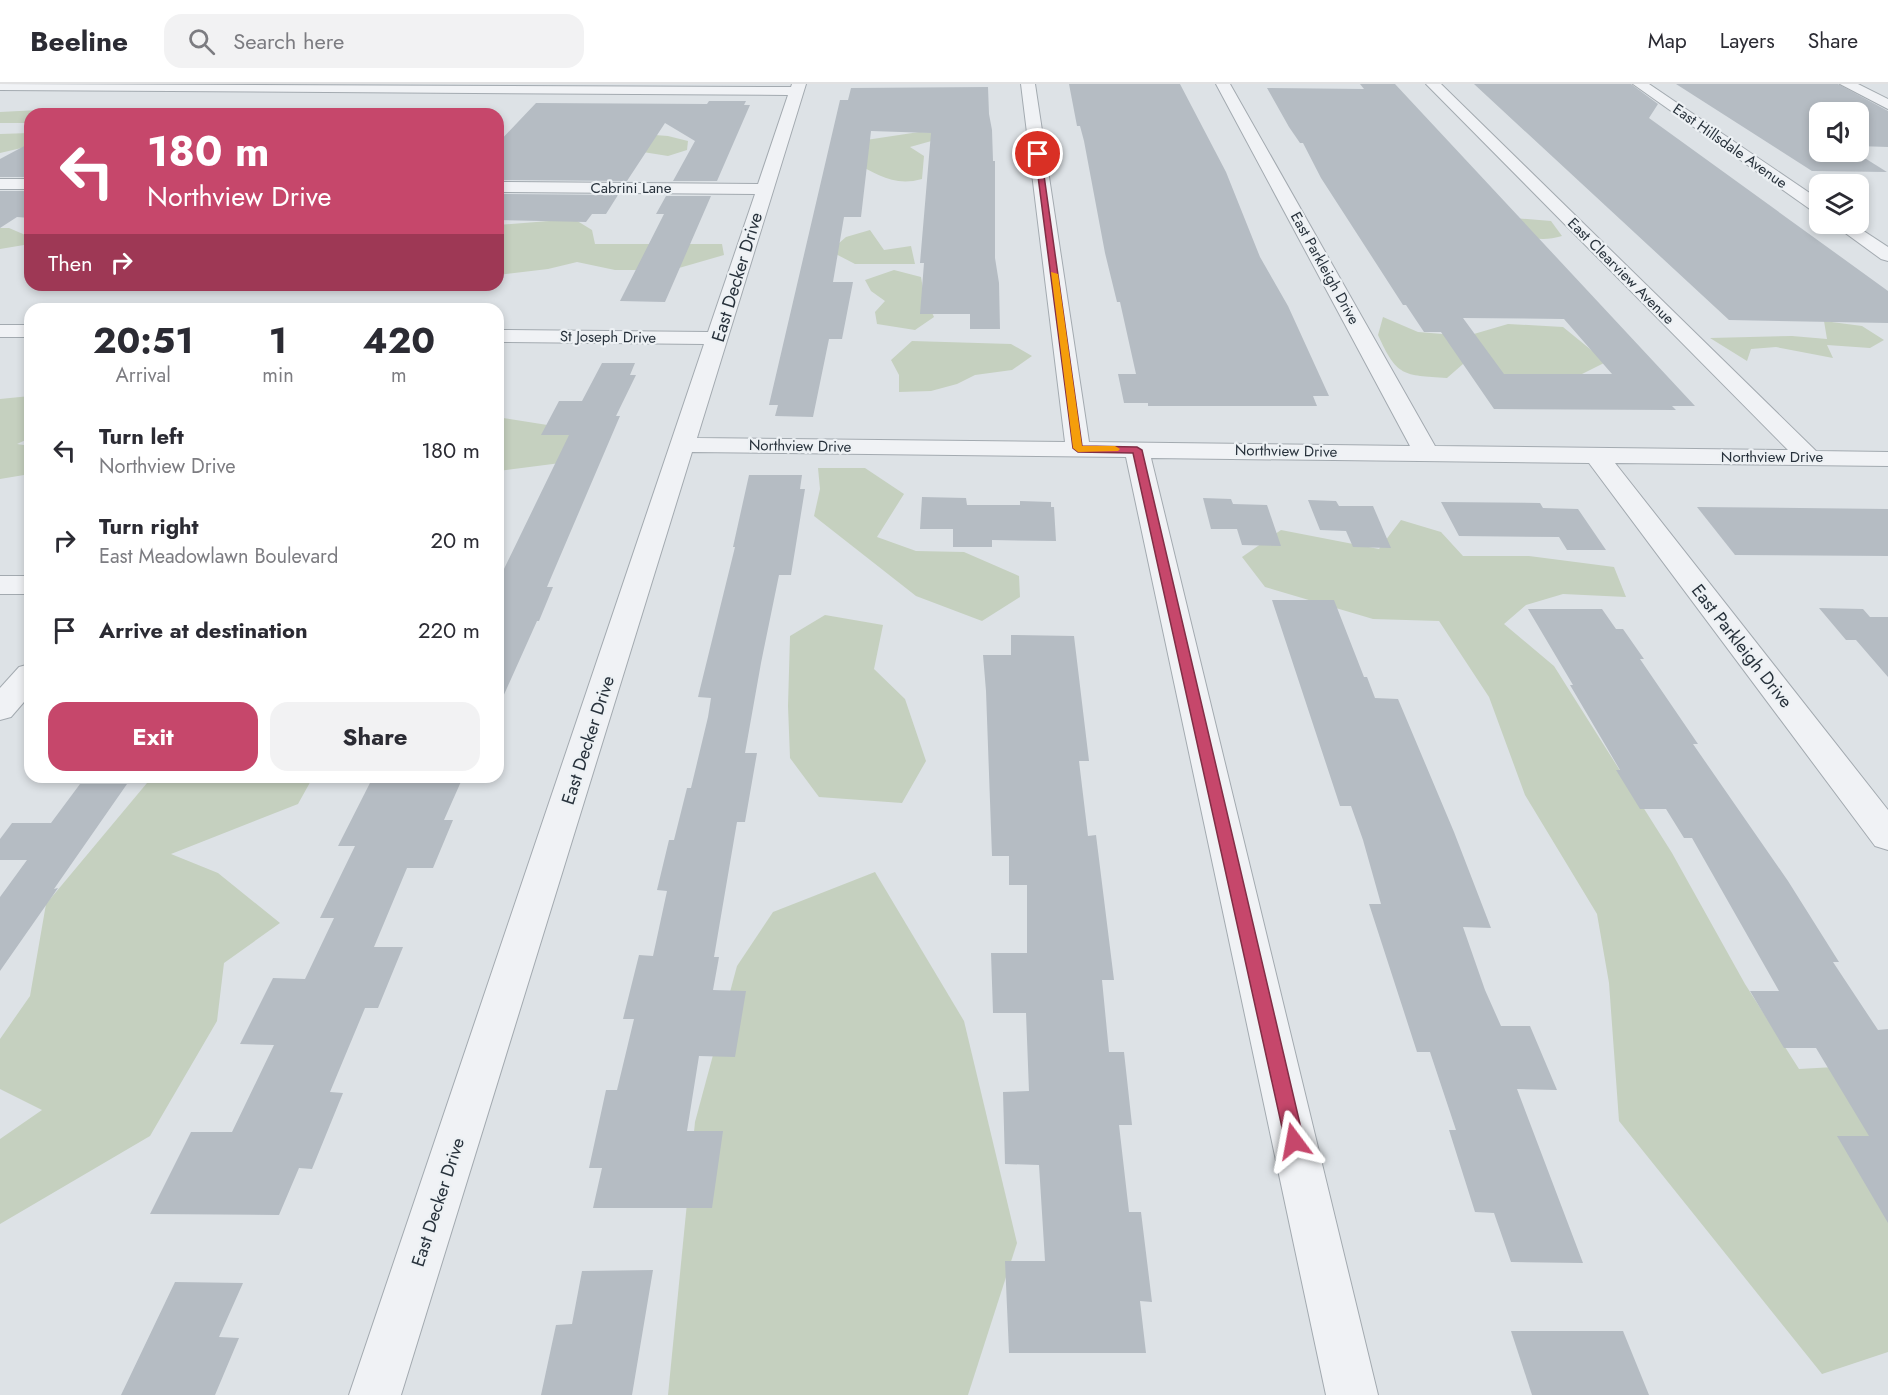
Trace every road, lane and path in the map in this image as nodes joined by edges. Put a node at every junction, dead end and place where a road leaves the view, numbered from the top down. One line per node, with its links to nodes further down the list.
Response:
1 (1028, 84): 21 (street)
2 (1223, 84): 23 (street, East Parkleigh Drive)
3 (1433, 84): 25 (street, East Clearview Avenue)
4 (1640, 84): 13 (street, East Hillsdale Avenue)
5 (1847, 84): 8 (street)
6 (5, 86): 7 (street)
7 (798, 88): 12 (street, East Decker Drive)
8 (1888, 105)
9 (0, 183): 10 (street)
10 (24, 184)
11 (504, 187): 12 (street, Cabrini Lane)
12 (765, 189): 19 (street, East Decker Drive)
13 (1809, 200)
14 (1857, 234): 15 (street)
15 (1888, 255)
16 (0, 331): 17 (street)
17 (24, 331)
18 (504, 336): 19 (street, St Joseph Drive)
19 (718, 338): 20 (street, East Decker Drive)
20 (684, 445): 21 (street, Northview Drive); 32 (street, East Decker Drive)
21 (1078, 448): 22 (street, Northview Drive)
22 (1137, 450): 23 (street, Northview Drive); 33 (street)
23 (1426, 453): 24 (street, Northview Drive)
24 (1596, 456): 25 (street, Northview Drive); 31 (street, East Parkleigh Drive)
25 (1808, 457): 26 (street, Northview Drive)
26 (1888, 459)
27 (0, 585): 28 (street)
28 (24, 585)
29 (24, 682): 30 (street)
30 (0, 709)
31 (1888, 836)
32 (375, 1395)
33 (1352, 1395)

